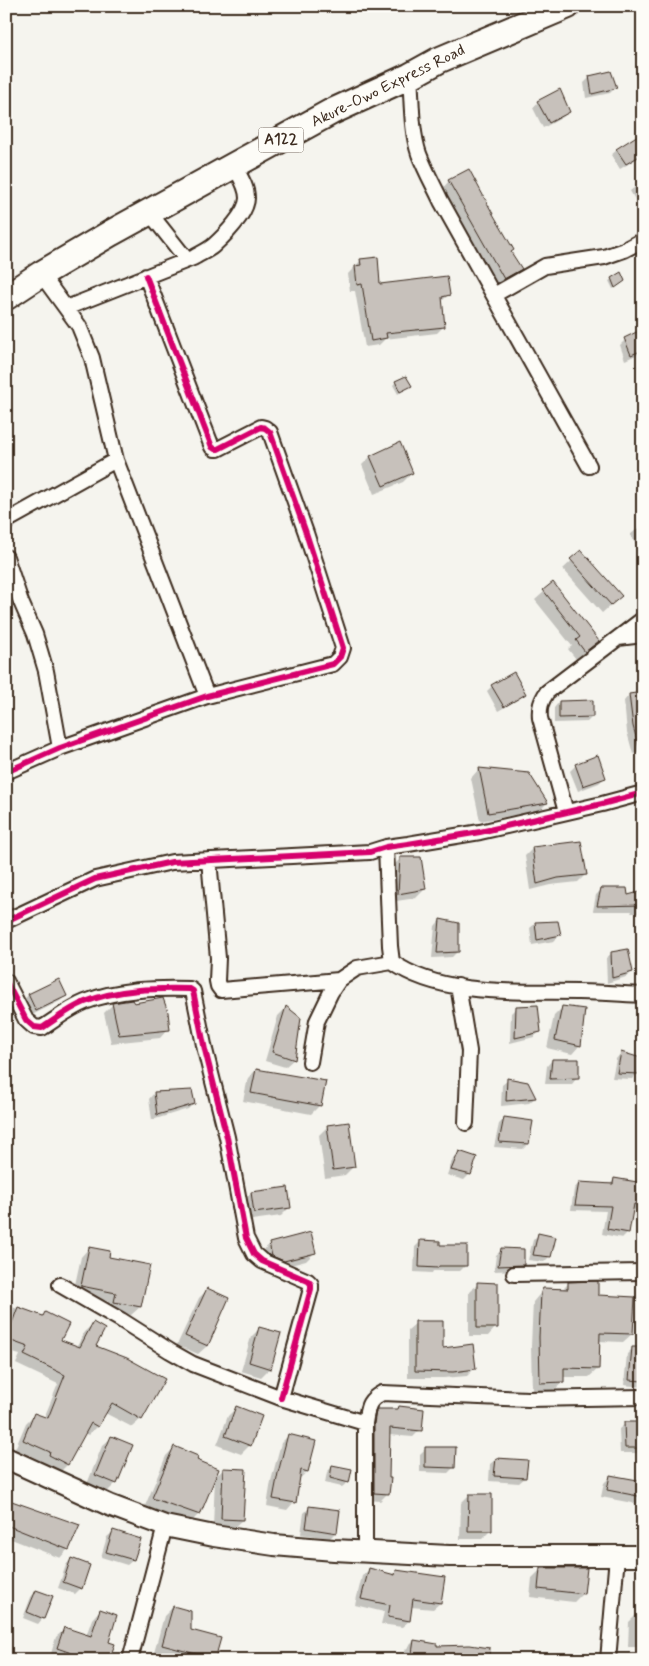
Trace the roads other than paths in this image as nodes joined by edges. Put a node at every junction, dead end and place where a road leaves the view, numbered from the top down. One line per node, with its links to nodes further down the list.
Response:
1 (567, 6): 2 (highway, Akure-Owo Express Road / A122)
2 (410, 76): 3 (highway, Akure-Owo Express Road / A122); 9 (street)
3 (234, 165): 4 (highway, Akure-Owo Express Road / A122); 6 (street)
4 (149, 212): 6 (street); 7 (highway, Akure-Owo Express Road / A122)
5 (643, 240): 9 (street)
6 (186, 260): 8 (street)
7 (41, 274): 10 (highway, Akure-Owo Express Road / A122); 11 (street)
8 (146, 276): 11 (street); 19 (street)
9 (494, 295): 13 (street)
10 (6, 297)
11 (66, 308): 12 (street)
12 (116, 460): 14 (street); 19 (street)
13 (590, 466)
14 (6, 524)
15 (6, 557): 20 (street)
16 (643, 619): 18 (street)
17 (643, 635): 18 (street)
18 (618, 638): 23 (street)
19 (207, 696): 20 (street)
20 (60, 748): 21 (street)
21 (6, 772)
22 (643, 793): 23 (street)
23 (566, 812): 24 (street)
24 (386, 846): 25 (street); 27 (street)
25 (209, 860): 26 (street); 28 (street)
26 (6, 922)
27 (392, 962): 28 (street); 30 (street)
28 (339, 980): 32 (street)
29 (6, 981): 38 (street)
30 (458, 986): 31 (street); 33 (street)
31 (643, 995)
32 (310, 1062)
33 (466, 1124)
34 (643, 1272): 35 (street)
35 (514, 1274)
36 (60, 1285): 38 (street)
37 (643, 1397): 39 (street)
38 (281, 1398): 39 (street)
39 (365, 1423): 42 (street)
40 (8, 1462): 41 (street)
41 (165, 1526): 42 (street); 45 (street)
42 (366, 1552): 43 (street)
43 (617, 1556): 44 (street); 46 (street)
44 (643, 1556)
45 (132, 1659)
46 (608, 1660)

